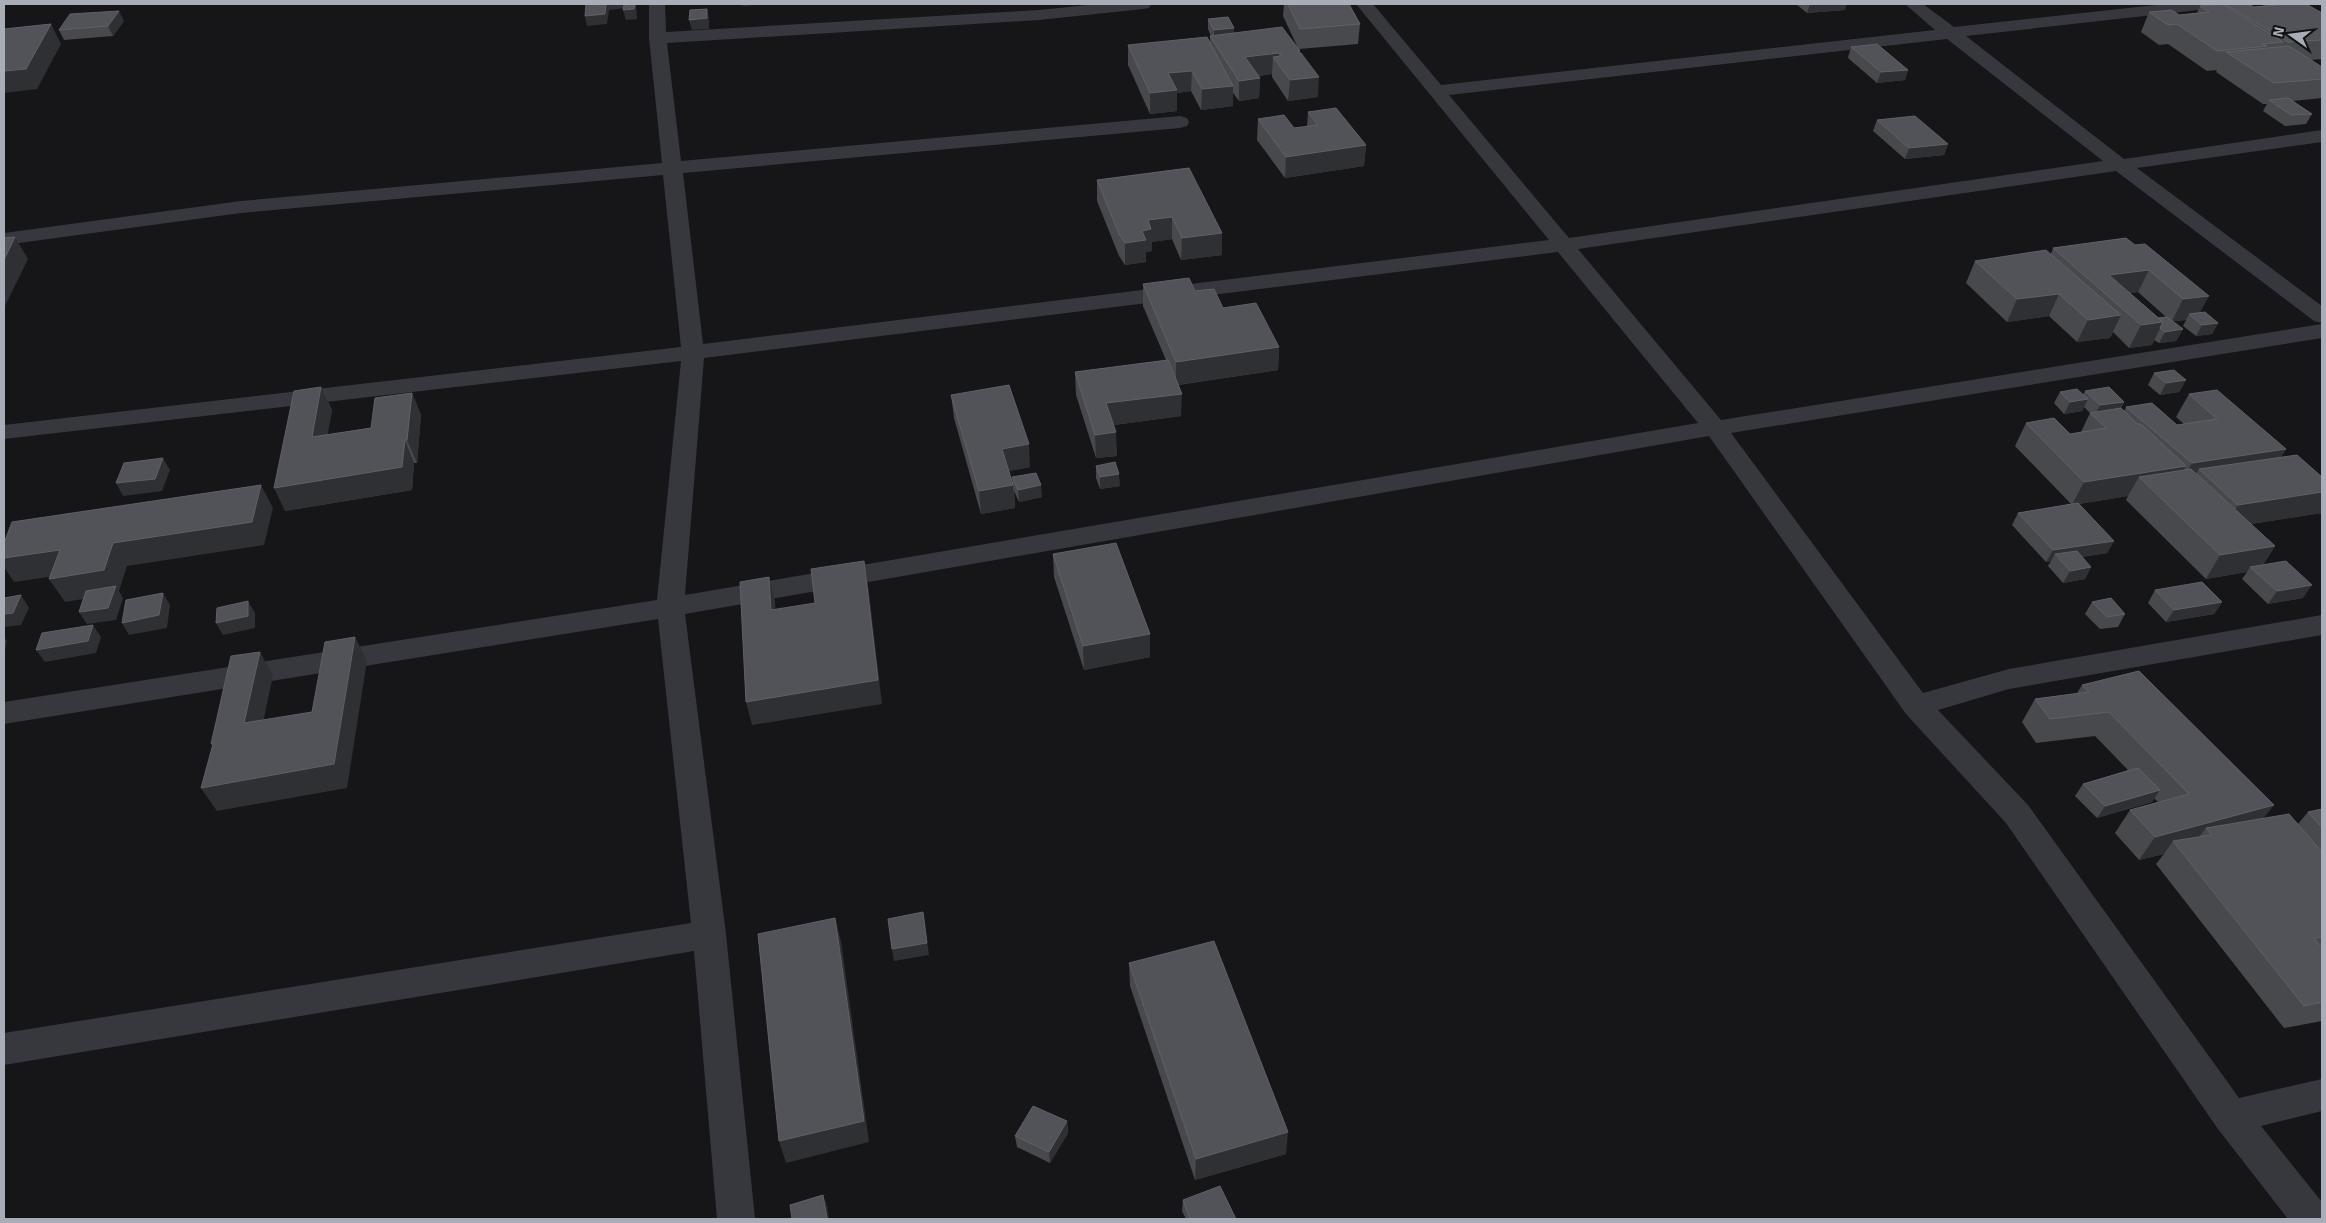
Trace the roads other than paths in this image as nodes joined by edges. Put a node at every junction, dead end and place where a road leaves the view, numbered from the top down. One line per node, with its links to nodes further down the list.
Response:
1 (656, 4): 7 (street)
2 (1142, 4): 7 (street)
3 (1364, 4): 8 (street)
4 (1912, 4): 6 (street)
5 (2207, 4): 6 (street)
6 (1951, 33): 8 (street); 11 (street)
7 (658, 38): 12 (street)
8 (1438, 91): 14 (street)
9 (1180, 122): 12 (street)
10 (2322, 136): 11 (street)
11 (2120, 165): 14 (street); 15 (street)
12 (672, 168): 13 (street); 17 (street)
13 (4, 239)
14 (1562, 245): 17 (street); 18 (street)
15 (2322, 316)
16 (2322, 331): 18 (street)
17 (692, 353): 19 (street); 20 (street)
18 (1715, 428): 20 (street); 22 (street)
19 (4, 432)
20 (670, 607): 23 (street); 24 (street)
21 (2322, 625): 22 (street)
22 (1916, 706): 27 (street)
23 (4, 713)
24 (709, 934): 25 (street); 28 (street)
25 (4, 1049)
26 (2322, 1095): 27 (street)
27 (2231, 1117): 29 (street)
28 (736, 1219)
29 (2312, 1219)

